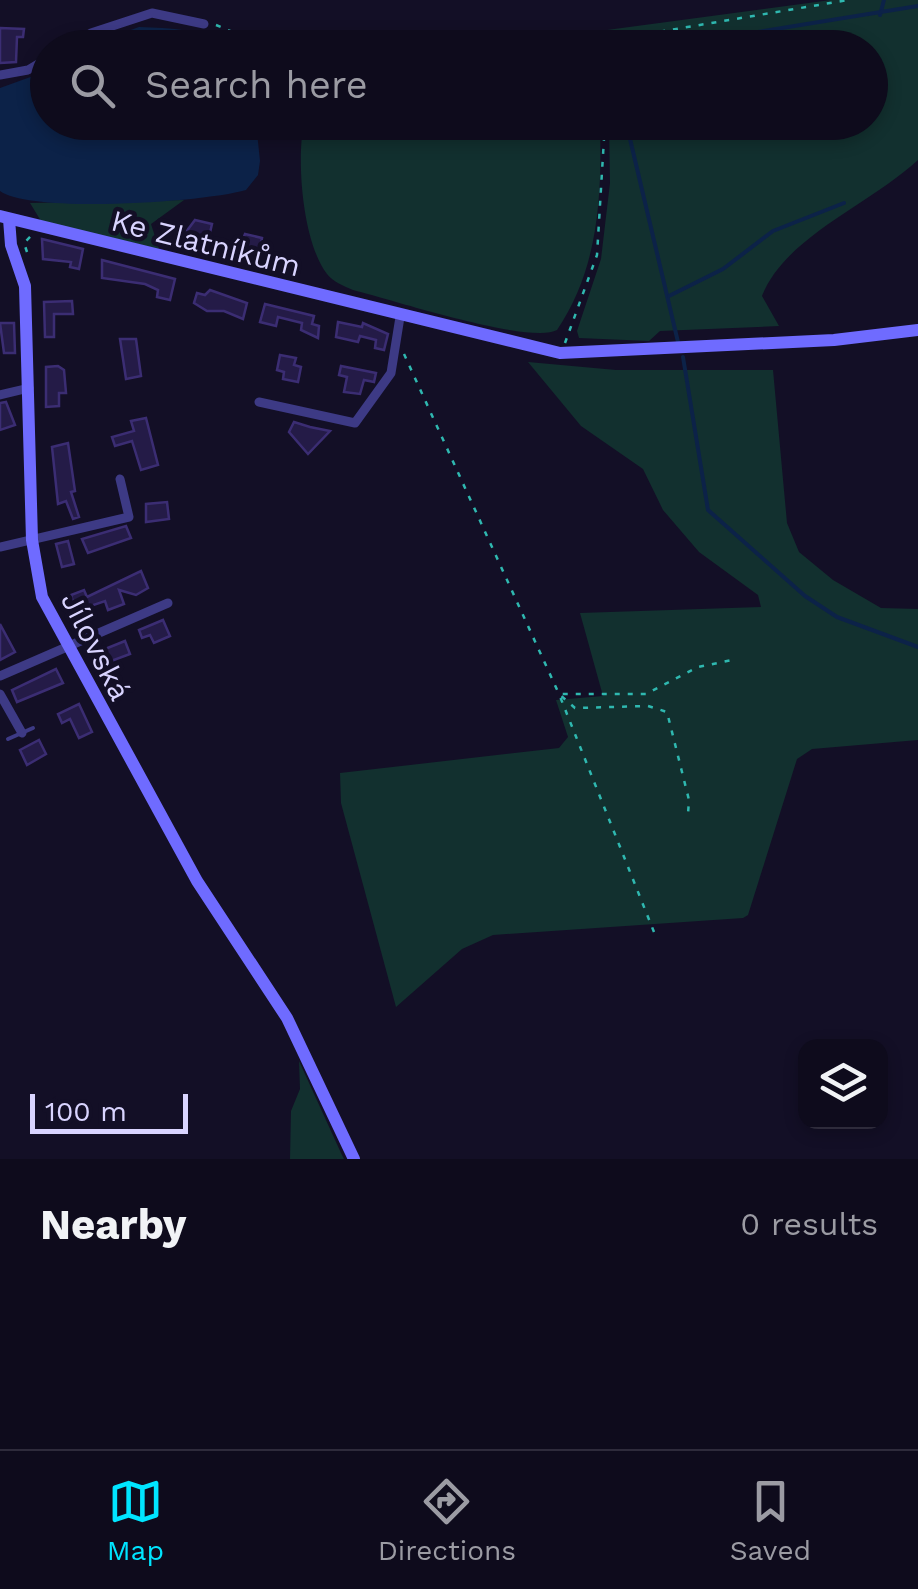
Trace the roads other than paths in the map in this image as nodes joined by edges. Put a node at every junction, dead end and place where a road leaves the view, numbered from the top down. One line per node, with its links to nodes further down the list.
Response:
1 (150, 0): 2 (street)
2 (152, 13): 3 (street); 4 (street)
3 (204, 24)
4 (101, 30)
5 (30, 69): 6 (street)
6 (0, 75)
7 (5, 217): 8 (street, Ke Zlatníkům); 10 (street, Jílovská)
8 (400, 317): 9 (street, Ke Zlatníkům); 12 (street)
9 (918, 330)
10 (30, 388): 11 (street); 14 (street, Jílovská)
11 (0, 396)
12 (259, 402)
13 (120, 479): 14 (street)
14 (32, 540): 15 (street); 17 (street, Jílovská)
15 (0, 548)
16 (168, 604): 17 (street)
17 (66, 644): 18 (street); 23 (street, Jílovská)
18 (0, 676)
19 (0, 694): 21 (street)
20 (33, 728): 21 (lane)
21 (22, 733): 22 (lane)
22 (8, 740)
23 (354, 1159)

